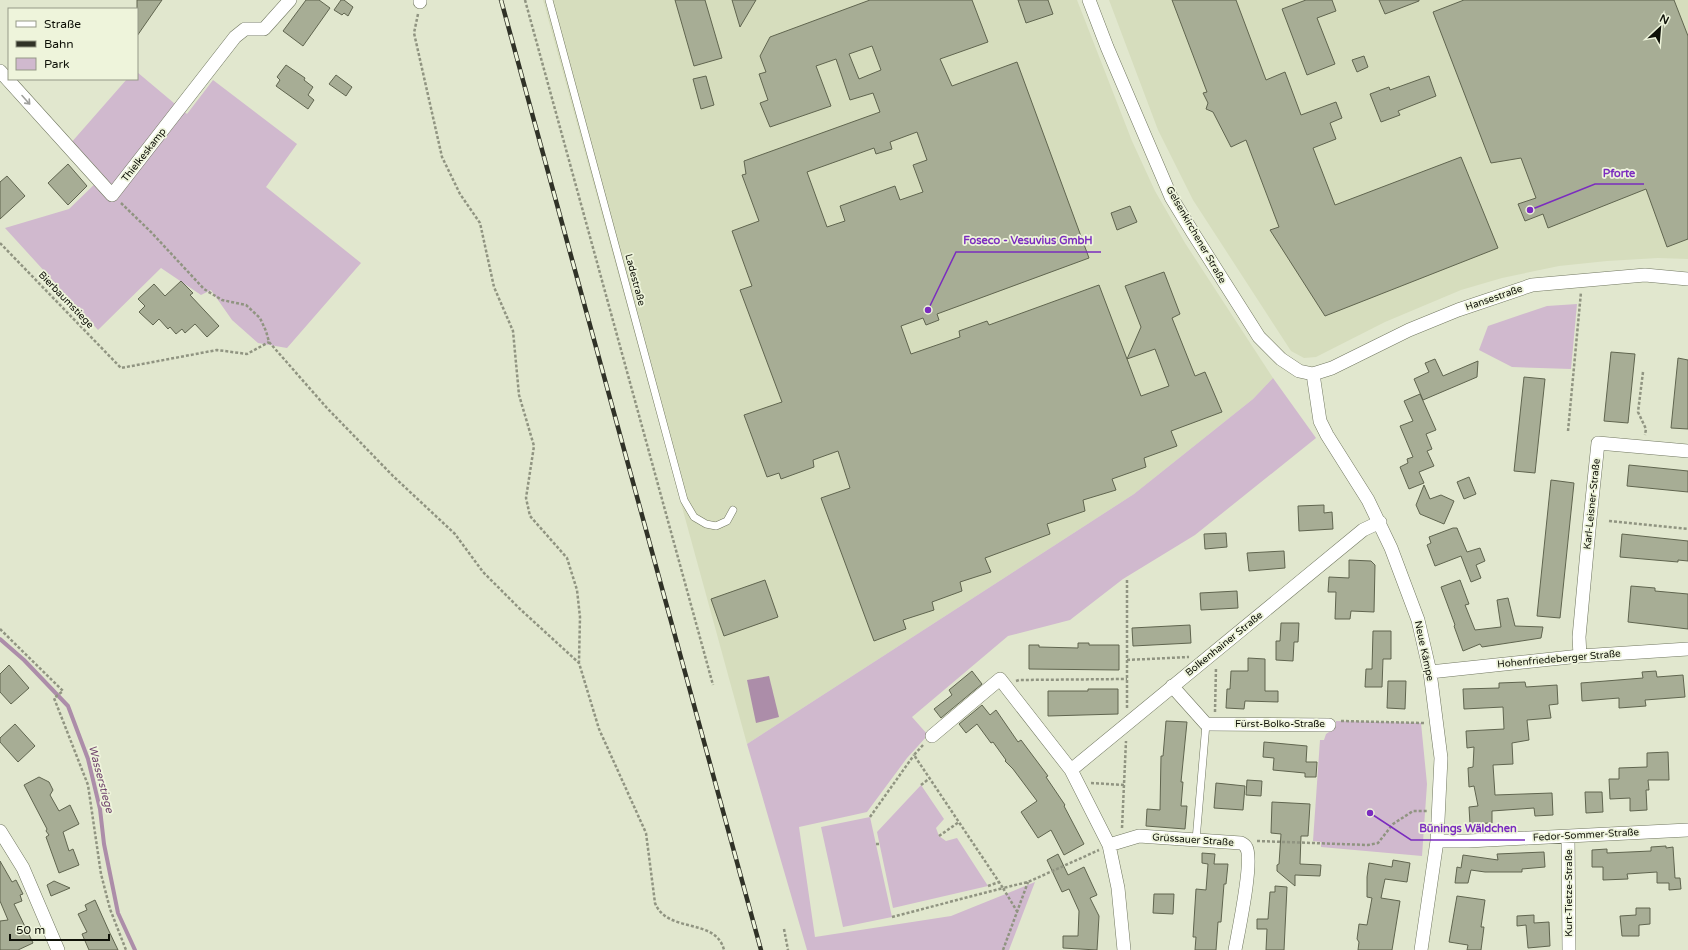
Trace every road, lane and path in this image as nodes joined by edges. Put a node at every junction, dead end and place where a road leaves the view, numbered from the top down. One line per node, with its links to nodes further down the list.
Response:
1 (290, 0): 9 (street, Thielkeskamp)
2 (525, 0): 32 (path)
3 (549, 0): 19 (lane, Ladestraße)
4 (1089, 0): 15 (street, Gelsenkirchener Straße)
5 (420, 1): 29 (path)
6 (0, 71): 7 (street, one-way to 7)
7 (8, 80)
8 (8, 80): 9 (street, one-way to 9)
9 (112, 195): 13 (path)
10 (0, 243): 13 (path, Bierbaumstiege)
11 (1688, 279): 15 (street, Hansestraße)
12 (1581, 291): 16 (path)
13 (269, 342): 29 (path)
14 (1643, 372): 17 (path)
15 (1313, 374): 21 (street, Neue Kämpe)
16 (1568, 431)
17 (1644, 447): 18 (street, Karl-Leisner-Straße); 26 (street, Karl-Leisner-Straße)
18 (1688, 451)
19 (733, 510)
20 (1609, 521): 22 (path)
21 (1380, 522): 25 (street, Bolkenhainer Straße); 30 (street, Neue Kämpe)
22 (1688, 529)
23 (0, 629): 63 (path)
24 (1688, 649): 26 (street, Hohenfriedeberger Straße)
25 (1216, 650): 33 (street, Bolkenhainer Straße); 36 (path)
26 (1580, 656): 30 (street, Hohenfriedeberger Straße)
27 (1193, 657): 28 (path)
28 (1127, 660)
29 (579, 663): 64 (path)
30 (1430, 672): 52 (street, Neue Kämpe)
31 (1127, 679): 34 (path)
32 (713, 684)
33 (1172, 686): 36 (street); 40 (street, Bolkenhainer Straße)
34 (1006, 687): 38 (street); 40 (street)
35 (1427, 722): 37 (path, Fürst-Bolko-Straße)
36 (1206, 724): 37 (street, Fürst-Bolko-Straße); 51 (lane)
37 (1329, 725)
38 (932, 736): 39 (path)
39 (914, 755): 41 (path); 45 (path)
40 (1074, 776): 43 (path); 53 (street)
41 (930, 778): 42 (path); 46 (path)
42 (920, 785)
43 (1124, 785)
44 (1428, 811): 54 (path)
45 (870, 817)
46 (959, 822): 49 (path); 55 (path)
47 (1688, 830): 50 (street, Fedor-Sommer-Straße)
48 (0, 831): 62 (street)
49 (939, 836)
50 (1568, 837): 52 (street, Fedor-Sommer-Straße); 70 (street, Kurt-Tietze-Straße)
51 (1196, 840): 53 (street, Grüssauer Straße); 54 (street, Grüssauer Straße)
52 (1437, 841): 69 (street, Neue Kämpe)
53 (1109, 845): 56 (path); 67 (street)
54 (1246, 847): 68 (street, Grüssauer Straße)
55 (999, 882): 57 (path); 58 (path)
56 (1028, 882): 58 (path); 59 (path)
57 (988, 886)
58 (1004, 888): 59 (path); 60 (path)
59 (1018, 913): 66 (path)
60 (892, 917)
61 (784, 929): 65 (path)
62 (58, 950)
63 (126, 950)
64 (724, 950)
65 (788, 950)
66 (1003, 950)
67 (1124, 950)
68 (1235, 950)
69 (1421, 950)
70 (1569, 950)

